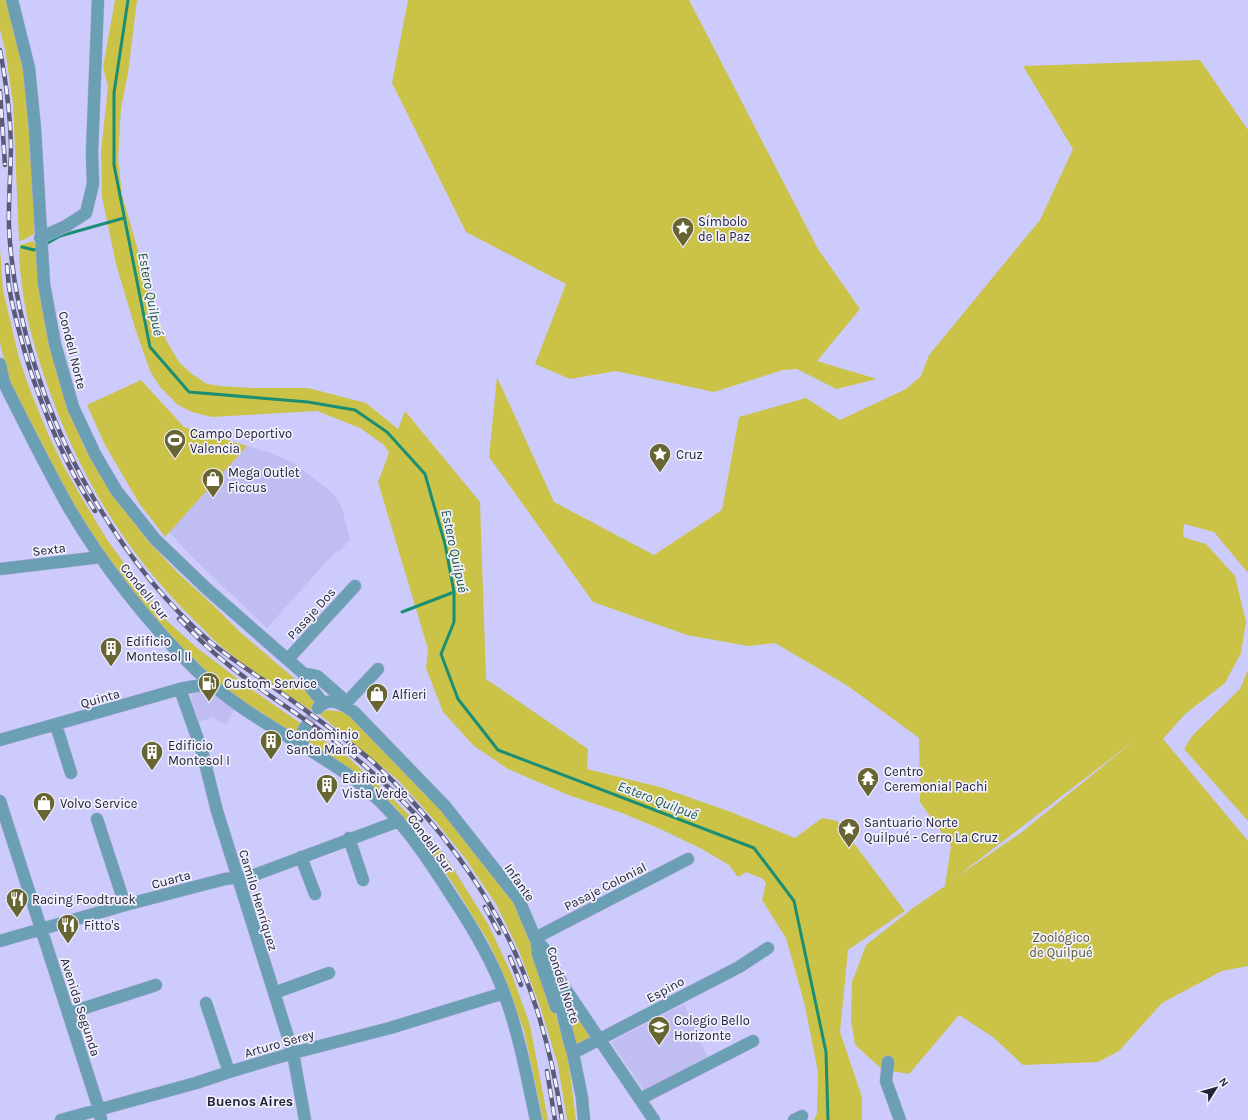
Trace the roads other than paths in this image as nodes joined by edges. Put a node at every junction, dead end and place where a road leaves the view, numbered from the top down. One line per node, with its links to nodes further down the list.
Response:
1 (12, 0): 3 (street, Condell Norte)
2 (98, 0): 3 (street)
3 (40, 238): 9 (street, Condell Norte)
4 (0, 364): 5 (street, Condell Sur)
5 (2, 383): 6 (street, Condell Sur)
6 (101, 557): 7 (street, Sexta); 13 (street, Condell Sur)
7 (0, 569)
8 (355, 586): 10 (street, Pasaje Dos)
9 (264, 638): 10 (street, Infante)
10 (288, 659): 12 (street, Infante)
11 (378, 669): 15 (street)
12 (303, 673): 15 (street, Infante); 15 (street, Infante)
13 (206, 680): 14 (street, Quinta); 19 (street, Condell Sur)
14 (180, 689): 16 (street, Quinta); 28 (street, Camilo Henríquez)
15 (344, 705): 33 (street, Infante)
16 (56, 725): 18 (street, Quinta); 20 (street)
17 (306, 726): 19 (street)
18 (0, 740)
19 (296, 742): 23 (street, Condell Sur)
20 (71, 773)
21 (0, 801): 24 (street, Avenida Segunda)
22 (96, 819): 31 (street)
23 (399, 821): 25 (street, Cuarta); 40 (street, Condell Sur)
24 (5, 837): 32 (street, Avenida Segunda)
25 (349, 838): 26 (street, Cuarta); 29 (street)
26 (301, 857): 28 (street, Cuarta); 30 (street)
27 (688, 859): 33 (street, Pasaje Colonial)
28 (237, 876): 31 (street, Cuarta); 39 (street, Camilo Henríquez)
29 (363, 880)
30 (315, 894)
31 (125, 905): 32 (street, Cuarta)
32 (42, 928): 34 (street, Cuarta); 42 (street, Avenida Segunda)
33 (535, 938): 37 (street, Infante); 44 (street, Condell Norte)
34 (0, 941)
35 (768, 948): 43 (street, Espino)
36 (329, 973): 39 (street)
37 (562, 984): 43 (street, Infante); 44 (street, Condell Norte)
38 (156, 985): 42 (street)
39 (274, 993): 46 (street, Camilo Henríquez)
40 (504, 993): 46 (street, Arturo Serey); 54 (street, Condell Sur)
41 (206, 1003): 49 (street)
42 (69, 1013): 51 (street, Avenida Segunda)
43 (599, 1039): 47 (street, Espino); 50 (street, Infante)
44 (569, 1040): 47 (street, Condell Norte)
45 (753, 1041): 50 (street)
46 (293, 1053): 49 (street, Arturo Serey); 53 (street, Camilo Henríquez)
47 (573, 1053): 55 (street, Condell Norte)
48 (888, 1062): 57 (street)
49 (228, 1072): 51 (street, Arturo Serey)
50 (640, 1100): 56 (street, Infante)
51 (100, 1115): 52 (street, Arturo Serey)
52 (61, 1120)
53 (305, 1120)
54 (536, 1120)
55 (584, 1120)
56 (654, 1120)
57 (900, 1120)

